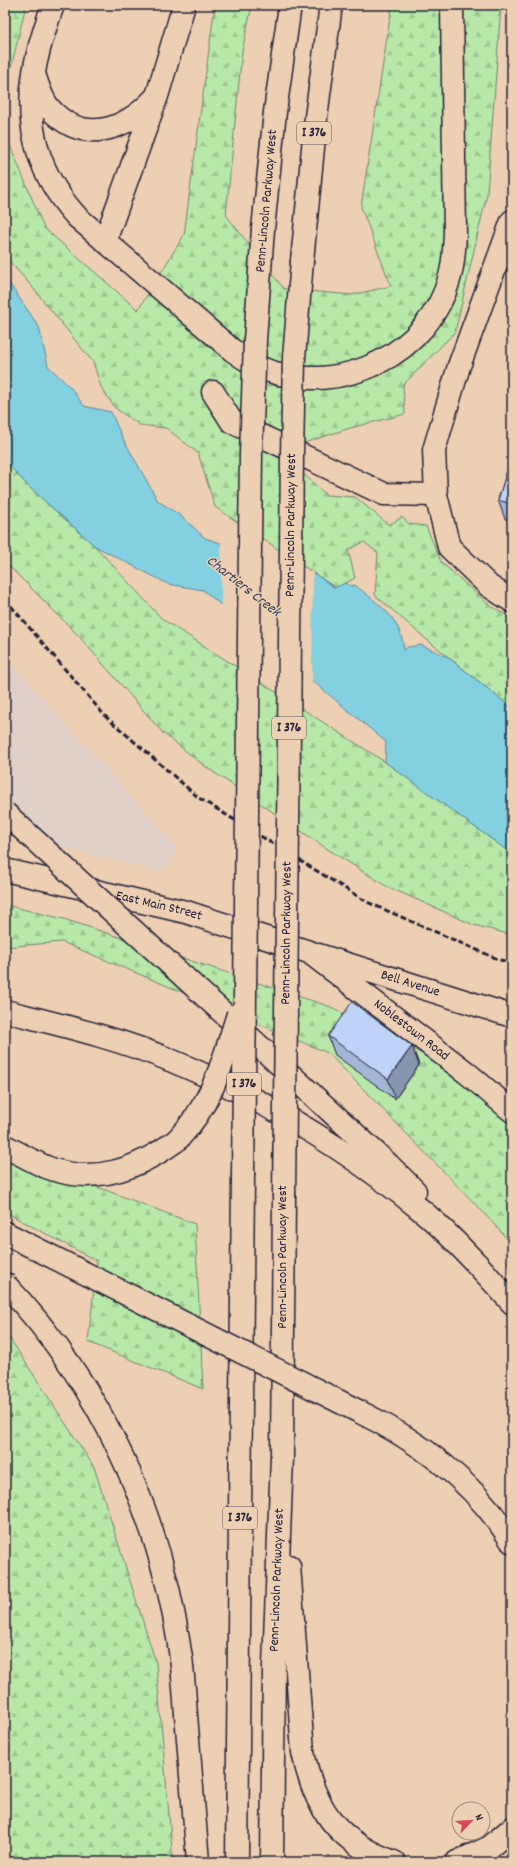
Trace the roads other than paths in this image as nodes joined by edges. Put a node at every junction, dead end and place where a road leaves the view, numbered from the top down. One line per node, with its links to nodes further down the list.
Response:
1 (53, 5): 6 (main road)
2 (184, 5): 7 (main road)
3 (290, 5): 16 (main road, Penn-Lincoln Parkway West / I 376, bridge)
4 (331, 5): 25 (main road, Penn-Lincoln Parkway West / I 376, bridge)
5 (452, 5): 9 (main road, bridge)
6 (34, 74): 7 (main road); 9 (main road)
7 (157, 96): 9 (main road)
8 (512, 221): 11 (main road)
9 (105, 241)
10 (213, 392): 11 (main road)
11 (436, 495): 12 (main road)
12 (512, 601)
13 (5, 813): 22 (main road, bridge)
14 (5, 870): 15 (main road, East Main Street)
15 (309, 952): 18 (main road, Bell Avenue); 19 (main road, Noblestown Road)
16 (245, 992): 20 (main road, bridge); 30 (main road, Penn-Lincoln Parkway West / I 376, bridge)
17 (5, 1011): 22 (main road)
18 (512, 1016)
19 (512, 1111)
20 (5, 1146)
21 (5, 1233): 26 (main road, bridge)
22 (485, 1273): 24 (main road)
23 (5, 1284): 29 (main road)
24 (512, 1303)
25 (282, 1457): 28 (main road); 31 (main road, Penn-Lincoln Parkway West / I 376)
26 (512, 1542)
27 (512, 1828): 32 (main road)
28 (382, 1860)
29 (198, 1862)
30 (237, 1862)
31 (272, 1862)
32 (457, 1862)

